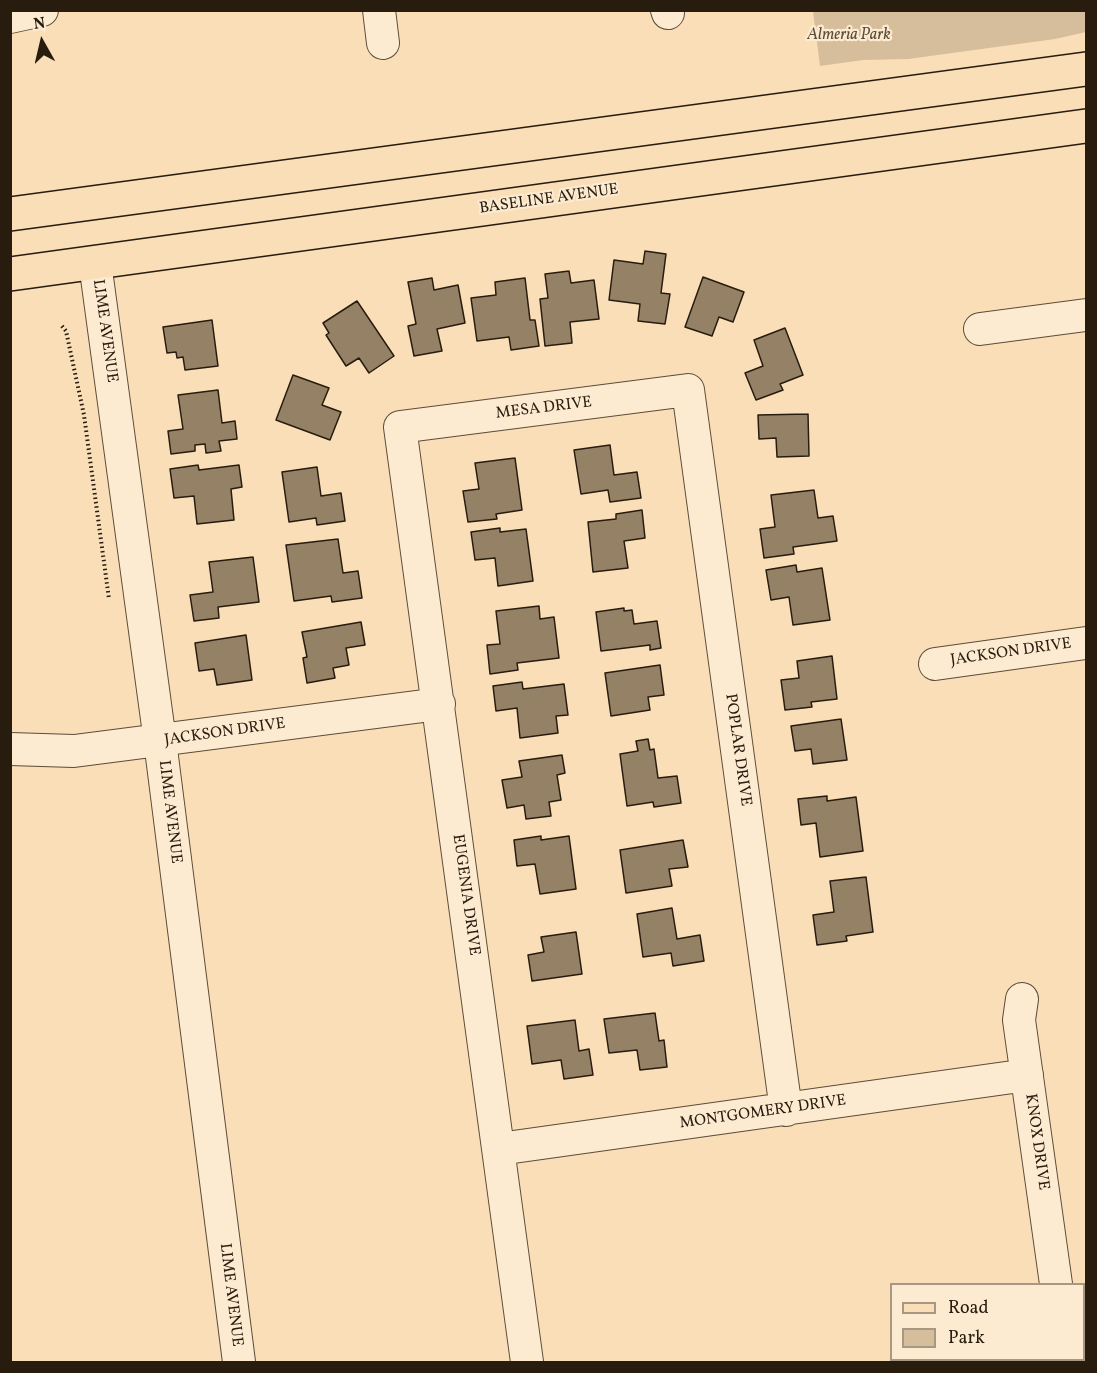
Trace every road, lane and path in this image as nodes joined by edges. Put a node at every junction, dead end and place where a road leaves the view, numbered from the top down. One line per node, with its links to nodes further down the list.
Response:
1 (42, 10): 3 (street)
2 (379, 10): 4 (street)
3 (10, 16)
4 (383, 42)
5 (1086, 69): 7 (main road)
6 (1086, 126): 8 (main road, BASELINE AVENUE)
7 (10, 214)
8 (95, 263): 9 (main road, BASELINE AVENUE); 19 (street, LIME AVENUE)
9 (10, 274)
10 (1086, 315): 12 (street)
11 (62, 326): 15 (path)
12 (980, 329)
13 (688, 390): 14 (street, MESA DRIVE); 23 (street, POPLAR DRIVE)
14 (400, 427): 18 (street, EUGENIA DRIVE)
15 (109, 599)
16 (1086, 643): 17 (street, JACKSON DRIVE)
17 (935, 664)
18 (439, 704): 19 (street, JACKSON DRIVE); 24 (street, EUGENIA DRIVE)
19 (160, 741): 20 (street, JACKSON DRIVE); 26 (street, LIME AVENUE)
20 (10, 749)
21 (1022, 999): 22 (street, KNOX DRIVE)
22 (1027, 1075): 23 (street, MONTGOMERY DRIVE); 25 (street, KNOX DRIVE)
23 (786, 1110): 24 (street, MONTGOMERY DRIVE)
24 (499, 1149): 27 (street, EUGENIA DRIVE)
25 (1056, 1283)
26 (239, 1362)
27 (527, 1362)

